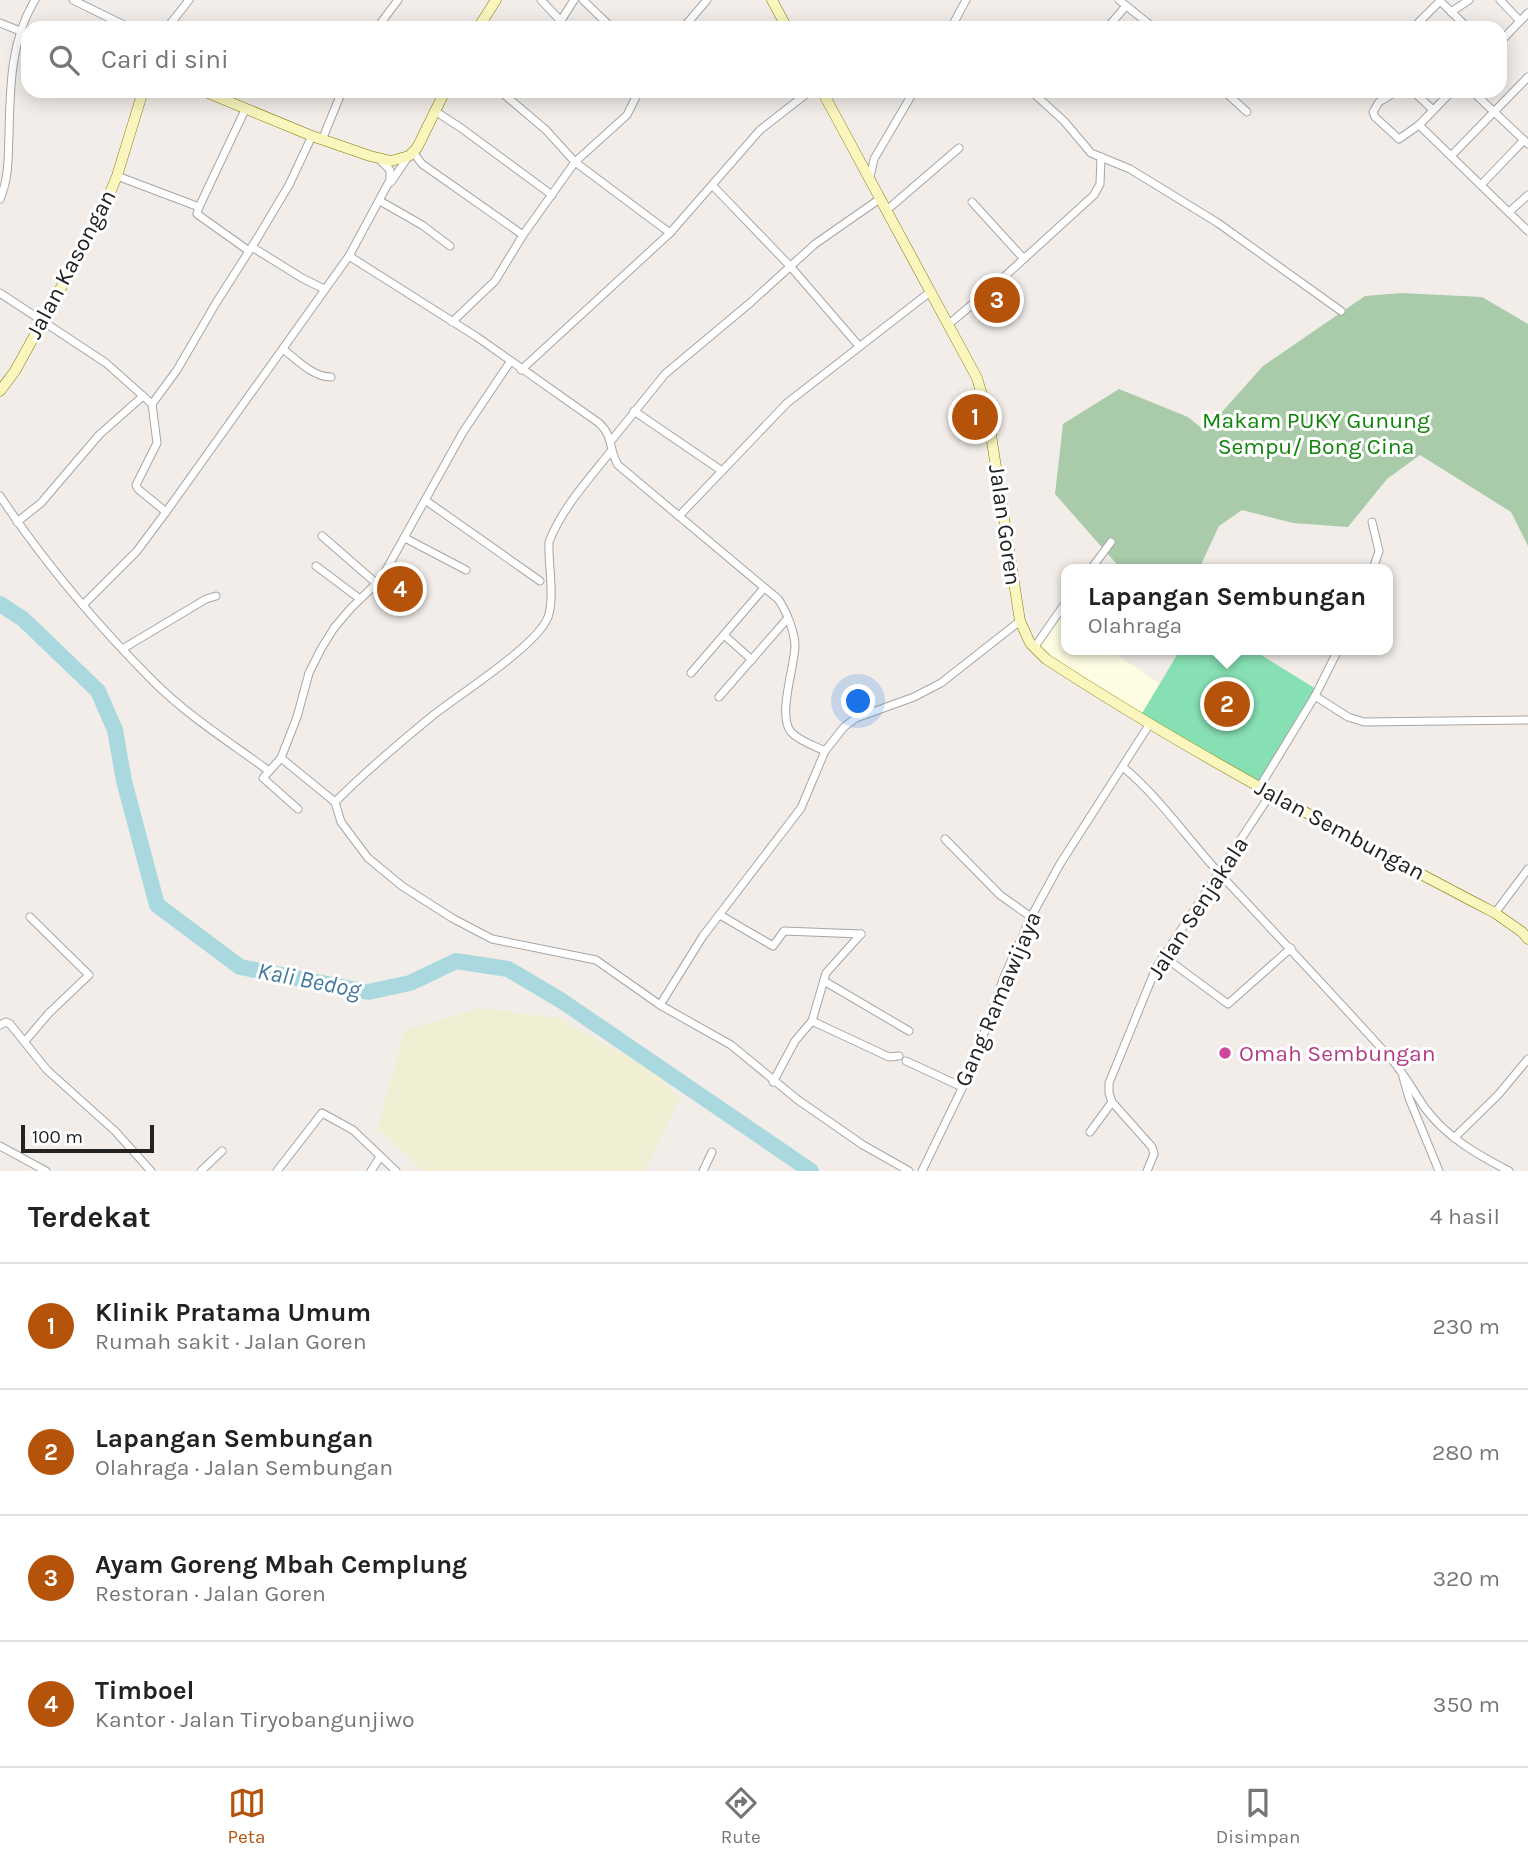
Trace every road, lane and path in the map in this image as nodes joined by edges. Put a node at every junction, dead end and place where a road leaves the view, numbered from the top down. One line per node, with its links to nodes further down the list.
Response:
1 (35, 0): 18 (street)
2 (73, 0): 19 (street)
3 (189, 0): 20 (street)
4 (398, 0): 21 (street)
5 (496, 0): 22 (street)
6 (541, 0): 7 (street)
7 (574, 0)
8 (583, 0): 23 (street)
9 (707, 0): 24 (street)
10 (772, 0): 25 (street)
11 (967, 0): 26 (street)
12 (1119, 0): 15 (street)
13 (1469, 0): 16 (street)
14 (1500, 0): 31 (street)
15 (1126, 6): 27 (street); 28 (street)
16 (1451, 12): 29 (street); 30 (street)
17 (1528, 13): 31 (street)
18 (23, 21)
19 (116, 21)
20 (172, 21)
21 (382, 21)
22 (482, 21)
23 (605, 21)
24 (689, 21)
25 (784, 21)
26 (955, 21)
27 (1113, 21)
28 (1145, 21)
29 (1420, 21)
30 (1461, 21)
31 (1520, 21): 35 (street)
32 (0, 23): 34 (street)
33 (21, 28): 34 (street)
34 (20, 31): 69 (street)
35 (1507, 35)
36 (1527, 80): 55 (street)
37 (141, 98): 68 (street, Jalan Kasongan)
38 (218, 98): 52 (street)
39 (338, 98): 58 (street)
40 (442, 98): 54 (street)
41 (508, 98): 67 (street)
42 (636, 98): 67 (street)
43 (801, 98): 72 (street)
44 (826, 98): 63 (street, Jalan Goren)
45 (910, 98): 66 (street)
46 (1039, 98): 64 (street)
47 (1232, 98): 56 (street)
48 (1387, 98): 57 (street)
49 (1420, 98): 53 (street)
50 (1445, 98): 53 (street)
51 (1480, 98): 55 (street)
52 (245, 110): 58 (street); 80 (street)
53 (1433, 110): 57 (street)
54 (435, 111): 61 (street); 74 (street)
55 (1495, 111): 59 (street); 62 (street)
56 (1247, 112)
57 (1419, 125): 62 (street)
58 (317, 138): 65 (street); 87 (street)
59 (1526, 142): 71 (street)
60 (959, 148): 81 (street)
61 (411, 154): 65 (street); 73 (street); 85 (street)
62 (1451, 156): 71 (street)
63 (859, 157): 66 (street); 70 (street, Jalan Goren)
64 (1101, 157): 89 (street); 94 (street)
65 (378, 159): 73 (street)
66 (874, 159): 70 (street)
67 (575, 162): 74 (street); 84 (street)
68 (117, 176): 80 (street); 95 (street, Jalan Kasongan)
69 (4, 177): 77 (street)
70 (870, 177): 76 (street, Jalan Goren)
71 (1481, 185): 82 (street)
72 (713, 186): 84 (street); 90 (street)
73 (387, 188): 78 (street)
74 (552, 195): 85 (street)
75 (1528, 195): 82 (street)
76 (881, 198): 81 (street, Jalan Goren); 90 (street)
77 (0, 199)
78 (380, 201): 86 (street); 88 (street)
79 (972, 201): 89 (street)
80 (199, 207): 87 (street)
81 (888, 209): 92 (street, Jalan Goren)
82 (1509, 212): 83 (street)
83 (1528, 231)
84 (670, 233): 101 (street)
85 (523, 235): 96 (street)
86 (450, 246)
87 (251, 249): 91 (street); 105 (street)
88 (349, 256): 91 (street); 96 (street)
89 (1024, 259): 97 (street)
90 (790, 267): 98 (street); 106 (street)
91 (324, 289): 99 (street)
92 (930, 292): 97 (street, Jalan Goren); 98 (street)
93 (0, 293): 95 (street)
94 (1340, 311)
95 (41, 320): 103 (street, Jalan Kasongan); 104 (street)
96 (452, 322): 100 (street)
97 (949, 324): 131 (street, Jalan Goren)
98 (859, 346): 109 (street)
99 (283, 349): 102 (street); 112 (street)
100 (510, 362): 101 (street); 111 (street)
101 (521, 370): 107 (street)
102 (331, 377)
103 (0, 391)
104 (143, 396): 105 (street); 114 (street)
105 (152, 404): 112 (street)
106 (634, 411): 107 (street); 109 (street)
107 (611, 440): 108 (street)
108 (611, 451): 113 (street); 148 (street)
109 (722, 471): 113 (street)
110 (0, 496): 114 (street)
111 (425, 500): 117 (street); 123 (street)
112 (166, 512): 128 (street)
113 (679, 516): 125 (street)
114 (17, 522): 128 (street)
115 (1372, 522): 120 (street)
116 (322, 536): 124 (street)
117 (405, 538): 122 (street); 124 (street)
118 (1111, 542): 119 (street)
119 (1095, 564)
120 (1375, 564)
121 (316, 566): 127 (street)
122 (466, 570)
123 (540, 581)
124 (376, 583): 127 (street)
125 (764, 588): 130 (street); 132 (street)
126 (216, 596): 134 (street)
127 (360, 599): 143 (street)
128 (83, 605): 134 (street)
129 (1061, 609): 133 (street)
130 (788, 619): 136 (street); 142 (street)
131 (1020, 621): 133 (street, Jalan Goren); 142 (street)
132 (724, 635): 136 (street); 137 (street)
133 (1034, 648): 141 (street, Jalan Goren)
134 (124, 649): 145 (street)
135 (1336, 655): 138 (street)
136 (752, 660): 139 (street)
137 (691, 673)
138 (1315, 696): 140 (street); 146 (street)
139 (719, 697)
140 (1528, 720)
141 (1149, 725): 144 (street, Gang Ramawijaya); 146 (street, Jalan Sembungan)
142 (825, 751): 154 (street)
143 (281, 758): 145 (street); 148 (street)
144 (1123, 767): 152 (street); 155 (street, Gang Ramawijaya)
145 (269, 771): 149 (street)
146 (1259, 788): 147 (street, Jalan Sembungan)
147 (1270, 794): 152 (street, Jalan Senjakala); 153 (street, Jalan Sembungan)
148 (335, 802): 161 (street)
149 (298, 809)
150 (945, 839): 155 (street)
151 (1528, 869): 153 (street)
152 (1220, 873): 158 (street); 159 (street, Jalan Senjakala)
153 (1495, 913): 157 (street, Jalan Sembungan)
154 (720, 915): 160 (street); 161 (street)
155 (1031, 916): 169 (street, Gang Ramawijaya)
156 (30, 917): 165 (street)
157 (1528, 939)
158 (1291, 948): 159 (street); 167 (street)
159 (1163, 956): 170 (street, Jalan Senjakala)
160 (824, 981): 162 (street); 164 (street)
161 (660, 1006): 168 (street)
162 (812, 1021): 168 (street); 169 (street)
163 (0, 1026): 165 (street)
164 (909, 1031)
165 (26, 1040): 178 (street)
166 (1528, 1059): 172 (street)
167 (1401, 1070): 172 (street); 187 (street)
168 (773, 1082): 184 (street)
169 (962, 1087): 185 (street, Gang Ramawijaya)
170 (1112, 1102): 171 (street); 186 (street)
171 (1090, 1132)
172 (1454, 1138): 188 (street)
173 (0, 1146): 177 (street)
174 (222, 1151): 179 (street)
175 (712, 1152): 183 (street)
176 (380, 1157): 180 (street); 181 (street); 182 (street)
177 (46, 1171)
178 (151, 1171)
179 (201, 1171)
180 (277, 1171)
181 (371, 1171)
182 (396, 1171)
183 (703, 1171)
184 (909, 1171)
185 (922, 1171)
186 (1147, 1171)
187 (1439, 1171)
188 (1509, 1171)

